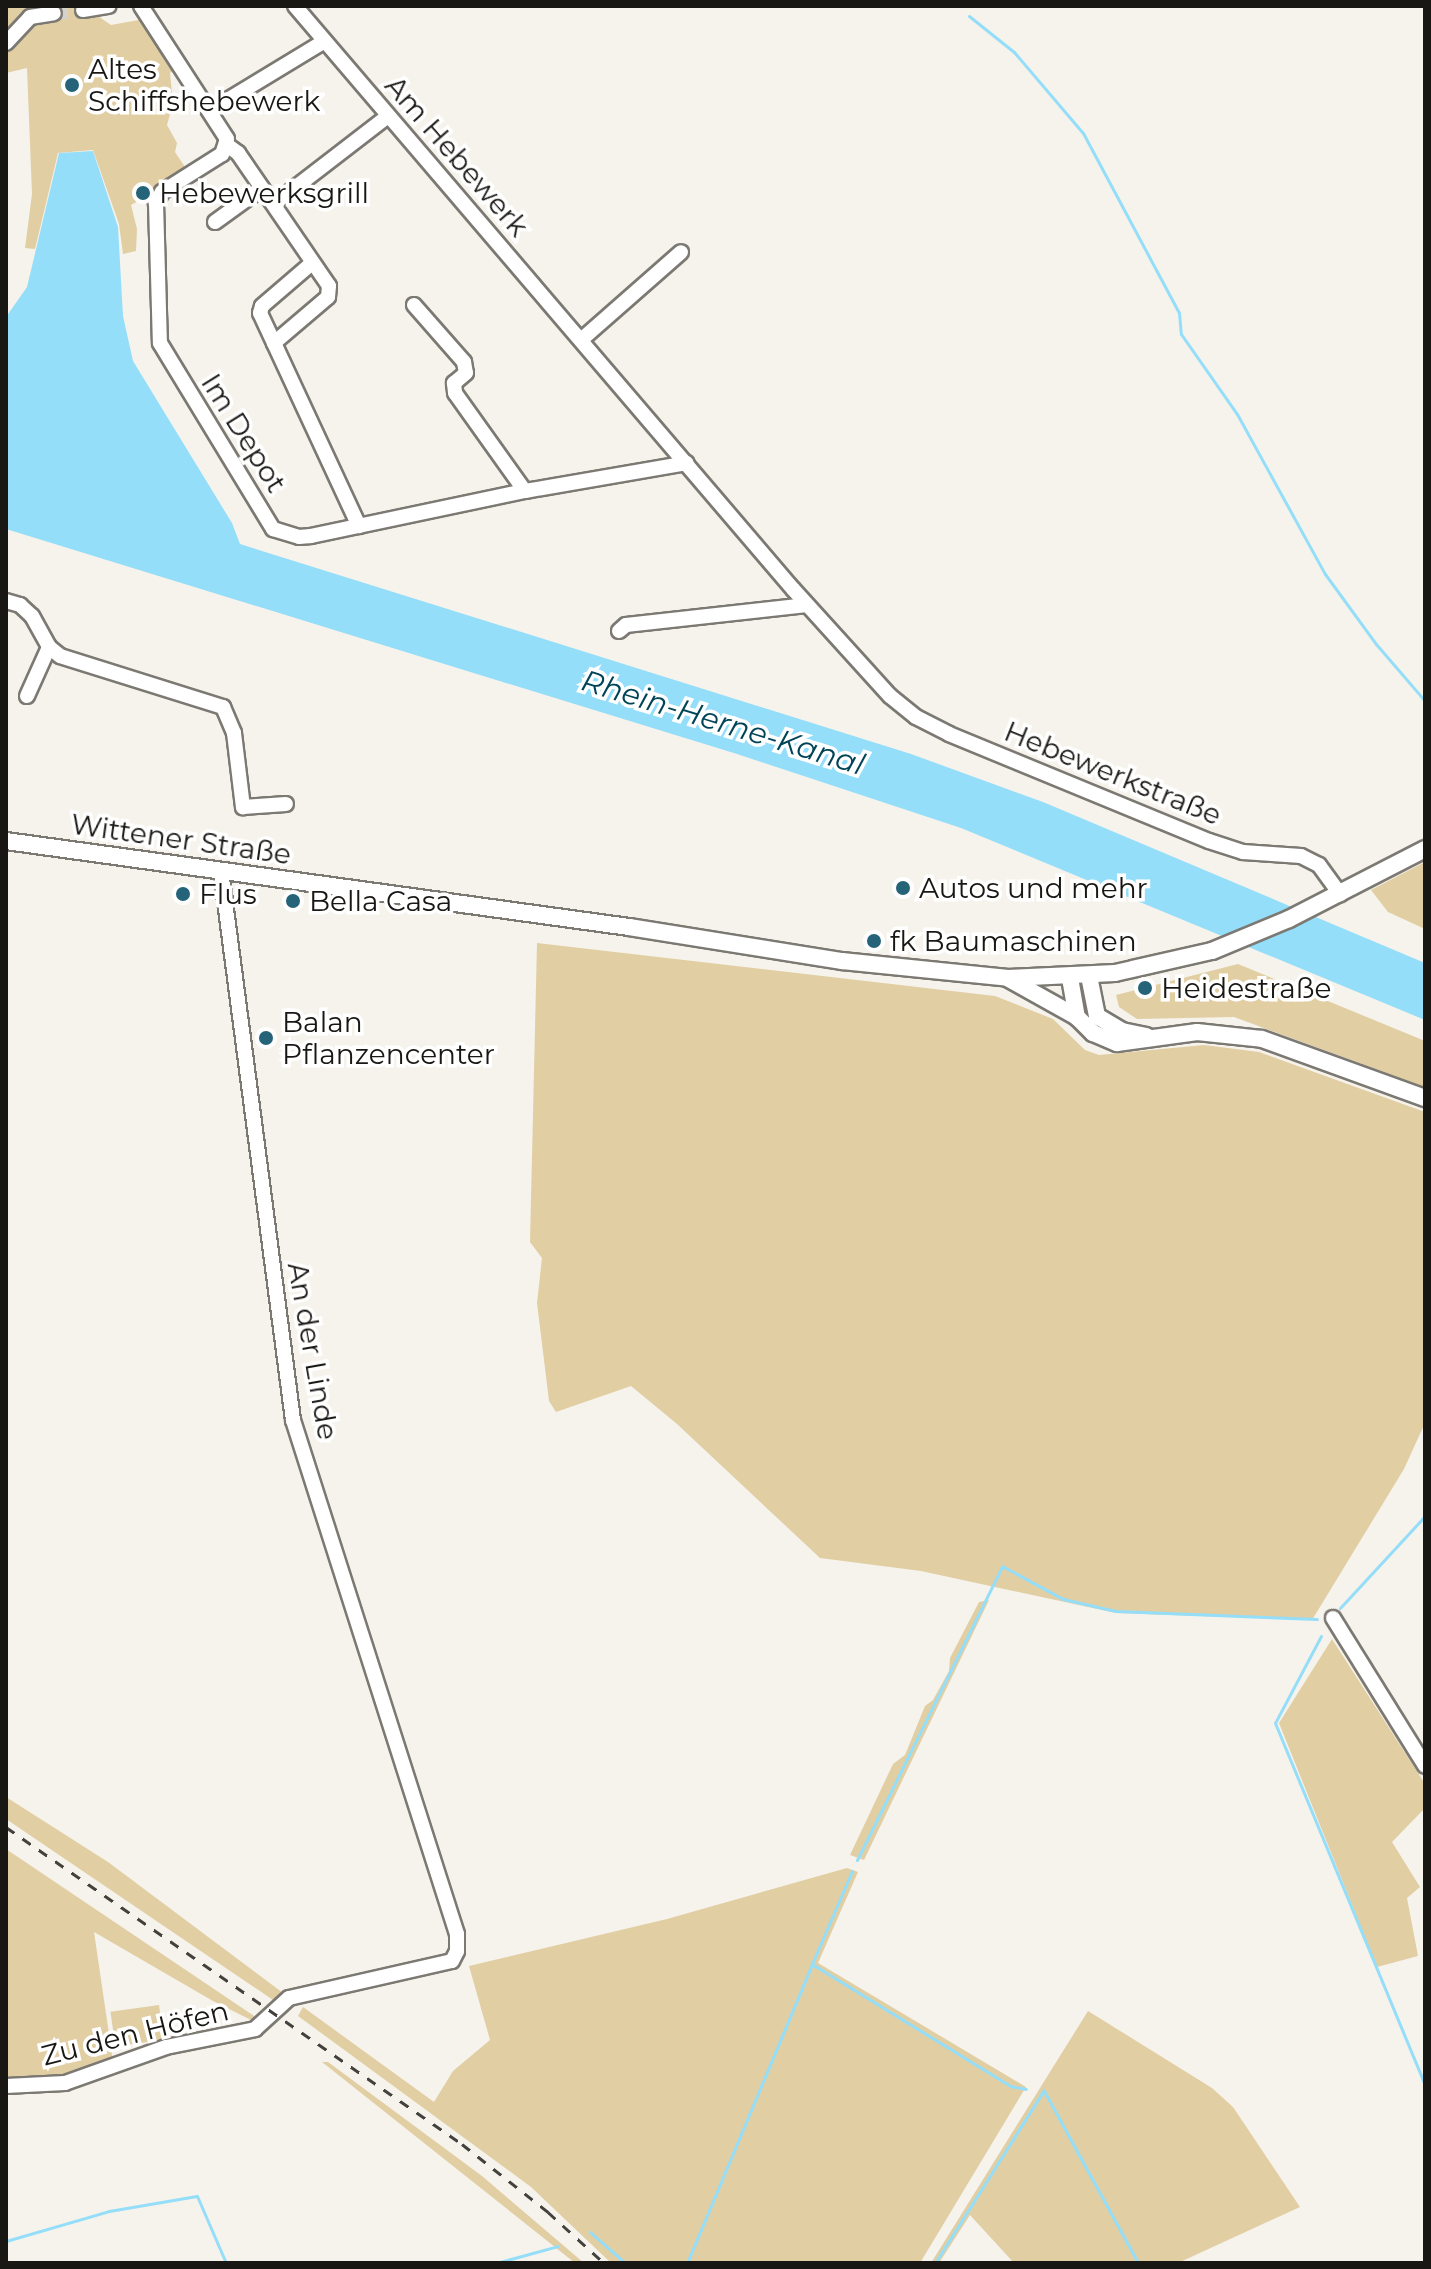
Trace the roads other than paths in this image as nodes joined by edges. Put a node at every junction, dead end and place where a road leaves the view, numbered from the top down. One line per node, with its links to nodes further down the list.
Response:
1 (109, 6): 4 (street)
2 (141, 6): 8 (street)
3 (295, 6): 6 (street, Am Hebewerk)
4 (83, 10)
5 (54, 13): 7 (street)
6 (325, 41): 8 (street); 9 (street, Am Hebewerk)
7 (6, 43)
8 (211, 110): 10 (street)
9 (388, 116): 12 (street); 17 (street, Am Hebewerk)
10 (227, 145): 11 (street); 21 (street, Im Depot)
11 (262, 188): 13 (street); 15 (street)
12 (279, 200)
13 (215, 222)
14 (681, 252): 17 (street)
15 (312, 263): 18 (street); 18 (street)
16 (414, 305): 20 (street)
17 (581, 340): 19 (street, Am Hebewerk)
18 (274, 343): 21 (street)
19 (687, 463): 20 (street, Im Depot); 23 (street, Hebewerkstraße)
20 (525, 491): 21 (street, Im Depot)
21 (359, 526)
22 (6, 601): 25 (street)
23 (807, 605): 24 (street); 31 (street, Hebewerkstraße)
24 (619, 631)
25 (49, 647): 26 (street); 27 (street)
26 (27, 696)
27 (286, 804)
28 (6, 841): 30 (main road, Wittener Straße)
29 (1425, 849): 31 (main road)
30 (221, 871): 33 (main road, Wittener Straße); 40 (street, An der Linde)
31 (1332, 898): 32 (main road, Wittener Straße)
32 (1089, 976): 34 (main road, Wittener Straße); 36 (main road)
33 (1008, 978): 34 (main road, Wittener Straße); 35 (main road)
34 (1070, 978): 35 (main road)
35 (1077, 1017): 36 (main road)
36 (1151, 1038): 37 (main road)
37 (1425, 1098)
38 (1333, 1618): 39 (street)
39 (1425, 1766)
40 (452, 1961): 41 (street, Zu den Höfen)
41 (6, 2086)

